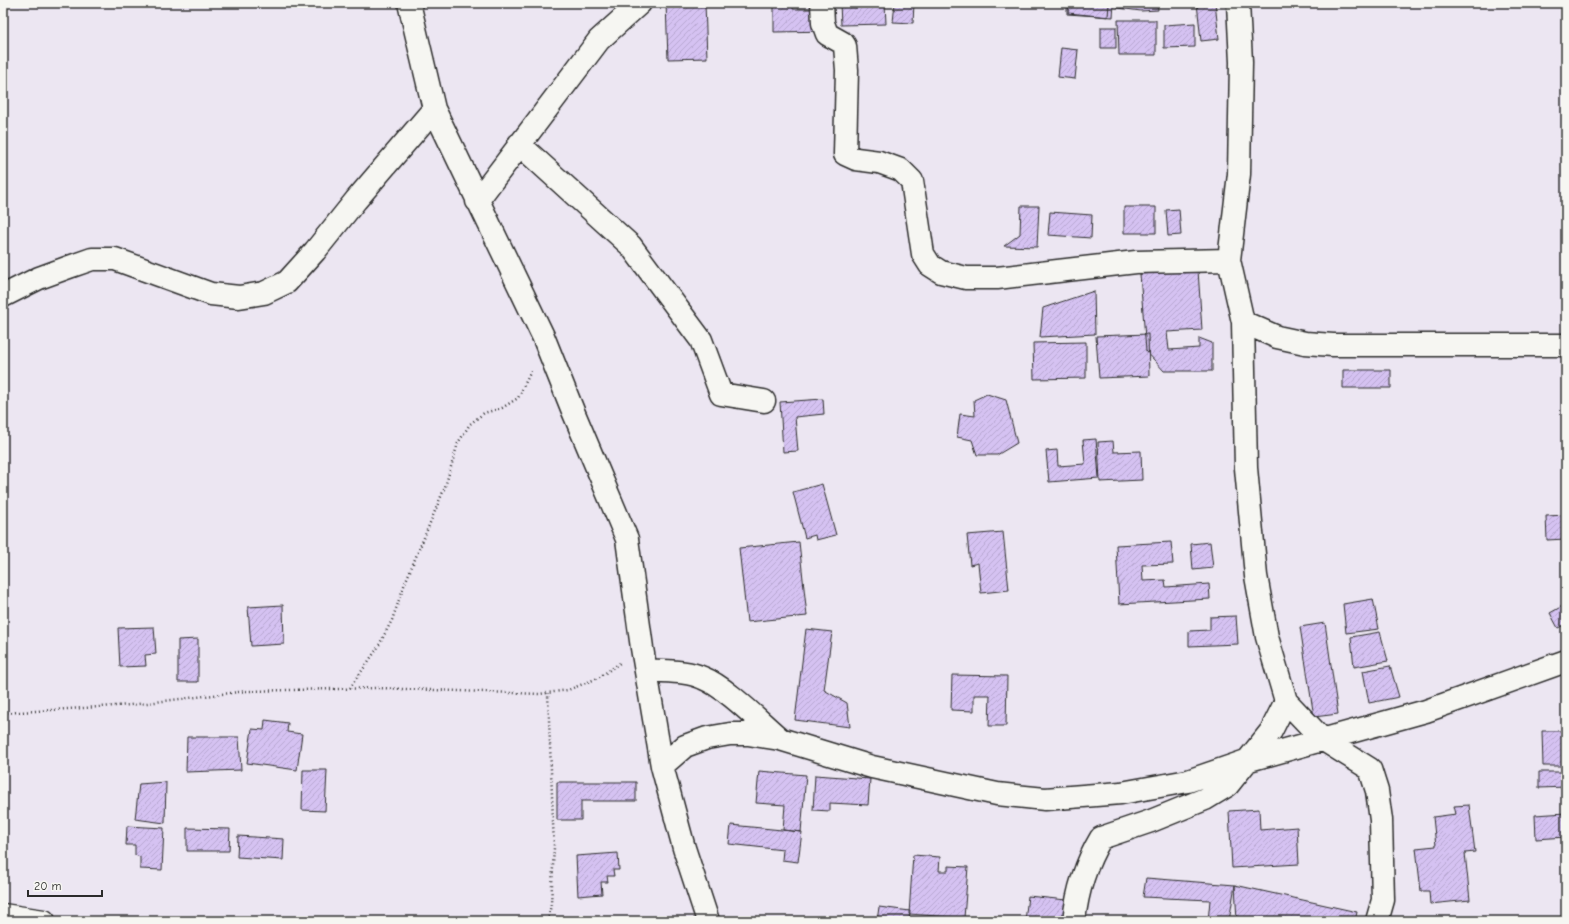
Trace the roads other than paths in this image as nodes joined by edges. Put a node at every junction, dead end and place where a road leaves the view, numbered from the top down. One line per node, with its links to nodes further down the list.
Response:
1 (409, 3): 5 (street)
2 (640, 3): 6 (street)
3 (822, 3): 8 (street)
4 (1238, 3): 8 (street)
5 (434, 109): 7 (street); 9 (street)
6 (519, 144): 7 (street); 12 (street)
7 (477, 201): 14 (street)
8 (1229, 260): 10 (street)
9 (3, 296)
10 (1243, 322): 11 (street); 15 (street)
11 (1566, 345)
12 (764, 401)
13 (1564, 665): 17 (street)
14 (646, 670): 16 (street); 19 (street)
15 (1286, 701): 17 (street); 18 (street)
16 (780, 739): 18 (street); 19 (street)
17 (1322, 739): 18 (street); 24 (street)
18 (1246, 761): 23 (street)
19 (662, 766): 22 (street)
20 (3, 915): 21 (street)
21 (44, 921)
22 (708, 921)
23 (1074, 921)
24 (1377, 921)

